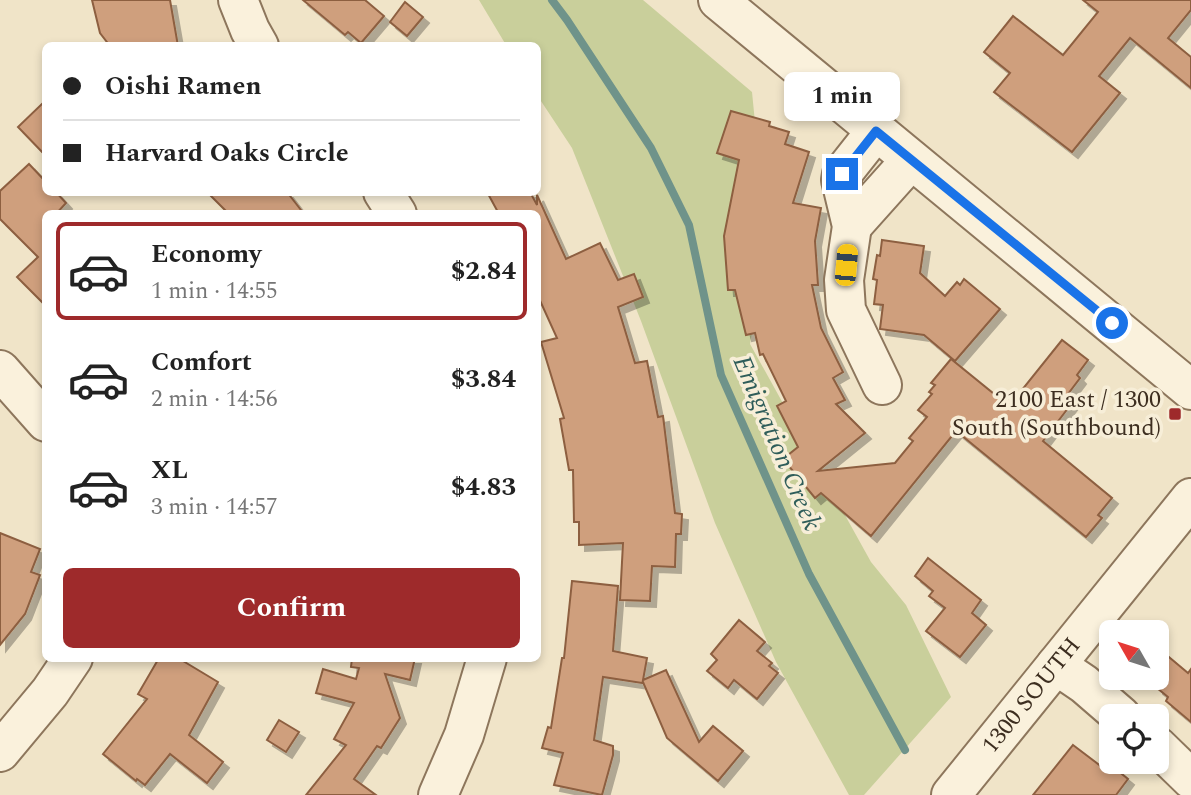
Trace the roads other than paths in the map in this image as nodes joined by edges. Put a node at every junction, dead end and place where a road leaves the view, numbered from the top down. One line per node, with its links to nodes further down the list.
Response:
1 (238, 0): 3 (street)
2 (718, 0): 4 (street)
3 (258, 42)
4 (876, 131): 5 (street); 6 (street)
5 (911, 160): 6 (street); 9 (street)
6 (852, 226): 8 (street)
7 (0, 370): 10 (street)
8 (882, 384)
9 (1191, 390)
10 (42, 417)
11 (1191, 498): 14 (street, 1300 SOUTH)
12 (70, 662): 16 (street)
13 (485, 662): 19 (street)
14 (1056, 665): 15 (street); 20 (street, 1300 SOUTH)
15 (1107, 704)
16 (0, 752)
17 (1169, 758): 18 (street)
18 (1191, 779)
19 (438, 795)
20 (951, 795)

